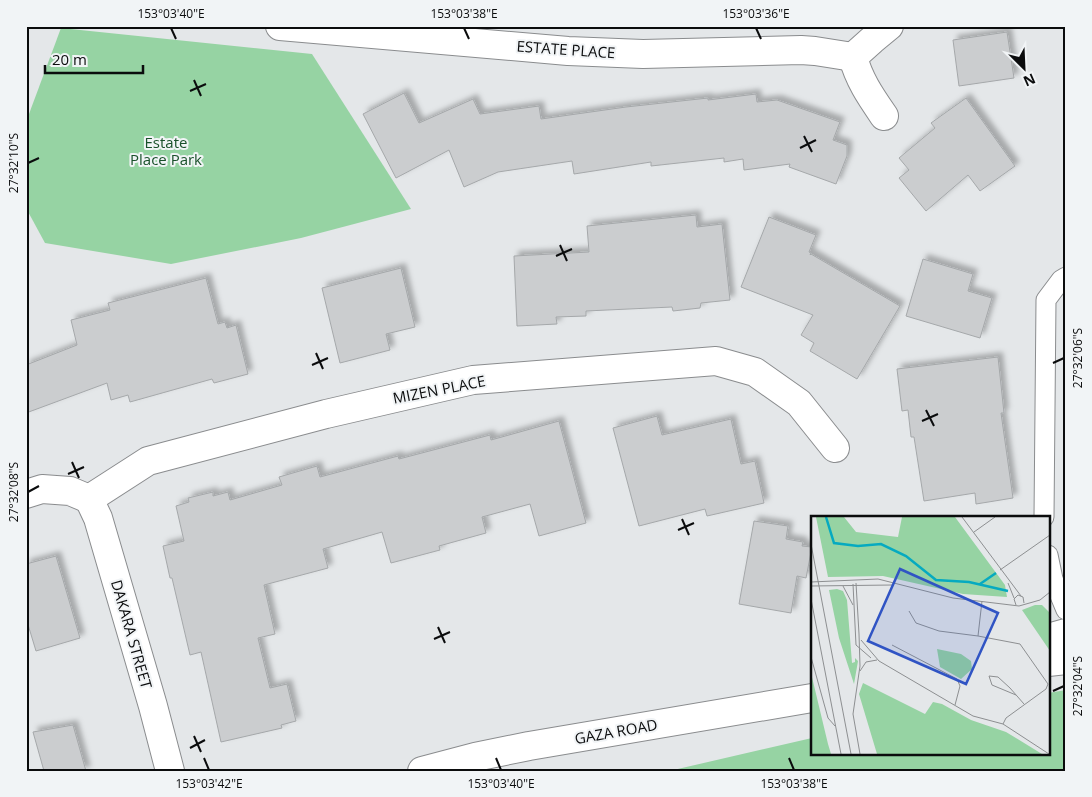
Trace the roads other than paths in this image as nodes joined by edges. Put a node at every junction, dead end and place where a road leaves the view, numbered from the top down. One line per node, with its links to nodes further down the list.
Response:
1 (280, 26): 3 (street, ESTATE PLACE)
2 (889, 26): 3 (street)
3 (853, 58): 4 (street)
4 (884, 116)
5 (1066, 277): 9 (lane)
6 (835, 448): 8 (street, MIZEN PLACE)
7 (26, 494): 8 (street)
8 (89, 499): 17 (street, DAKARA STREET)
9 (1044, 516)
10 (1050, 565): 11 (lane)
11 (1066, 610)
12 (1066, 633): 13 (street)
13 (1050, 637)
14 (1066, 660): 15 (street)
15 (1050, 662)
16 (811, 698): 18 (street, GAZA ROAD)
17 (170, 771)
18 (422, 771)

